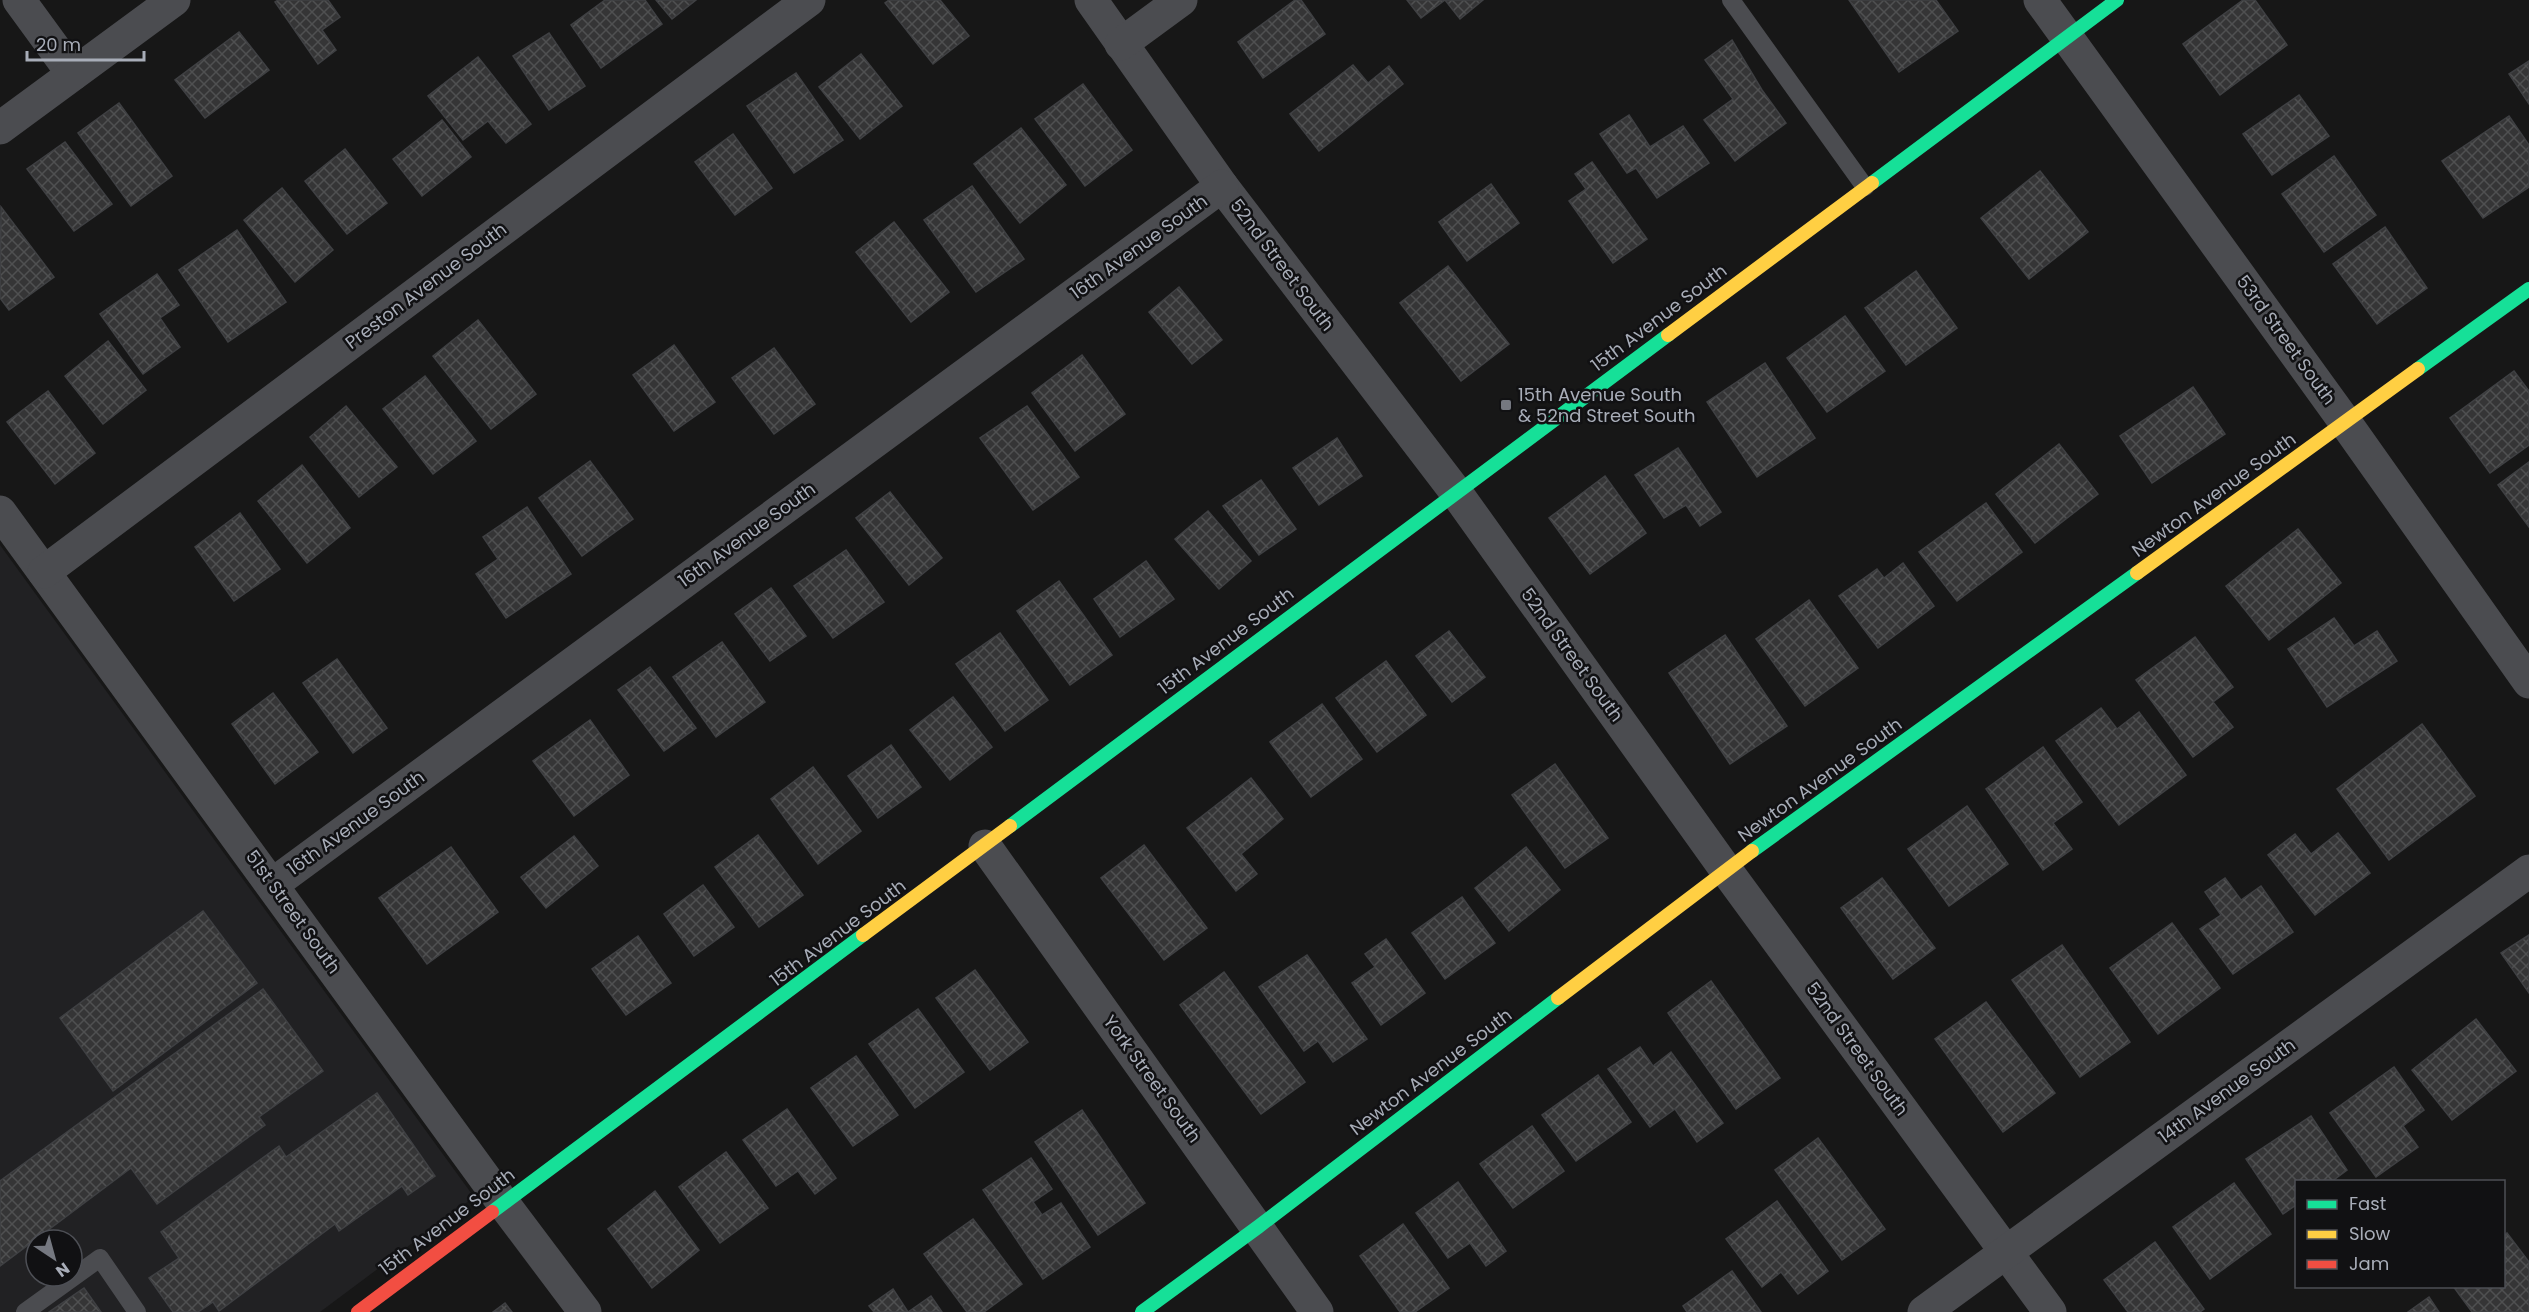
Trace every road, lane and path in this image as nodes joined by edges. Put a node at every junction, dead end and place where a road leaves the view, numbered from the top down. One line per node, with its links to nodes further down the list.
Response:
1 (19, 0): 11 (street)
2 (174, 0): 11 (street)
3 (808, 0): 19 (street, Preston Avenue South)
4 (1091, 0): 10 (street, 52nd Street South)
5 (1181, 0): 10 (street)
6 (1731, 0): 14 (lane)
7 (2040, 0): 9 (street, 53rd Street South)
8 (2117, 0): 9 (street, 15th Avenue South)
9 (2067, 37): 14 (street, 15th Avenue South); 16 (street, 53rd Street South)
10 (1121, 44): 13 (street, 52nd Street South)
11 (73, 74): 12 (street)
12 (0, 128)
13 (1222, 186): 17 (street, 52nd Street South); 24 (street, 16th Avenue South)
14 (1865, 187): 17 (street, 15th Avenue South)
15 (2529, 289): 16 (street, Newton Avenue South)
16 (2345, 422): 20 (street, 53rd Street South); 22 (street, Newton Avenue South)
17 (1455, 491): 21 (street, 15th Avenue South); 22 (street, 52nd Street South)
18 (0, 512): 19 (street, 51st Street South)
19 (44, 572): 24 (street, 51st Street South)
20 (2529, 682)
21 (985, 846): 25 (street, 15th Avenue South); 26 (street, York Street South)
22 (1726, 870): 26 (street, Newton Avenue South); 27 (street, 52nd Street South)
23 (2529, 871): 27 (street, 14th Avenue South)
24 (273, 884): 25 (street, 51st Street South)
25 (503, 1203): 30 (street, 15th Avenue South); 31 (street, 51st Street South)
26 (1258, 1227): 32 (street, Newton Avenue South); 33 (street, York Street South)
27 (2006, 1252): 34 (street, 14th Avenue South); 35 (street, 52nd Street South)
28 (25, 1312): 29 (lane)
29 (137, 1312)
30 (358, 1312)
31 (585, 1312)
32 (1142, 1312)
33 (1317, 1312)
34 (1924, 1312)
35 (2050, 1312)

